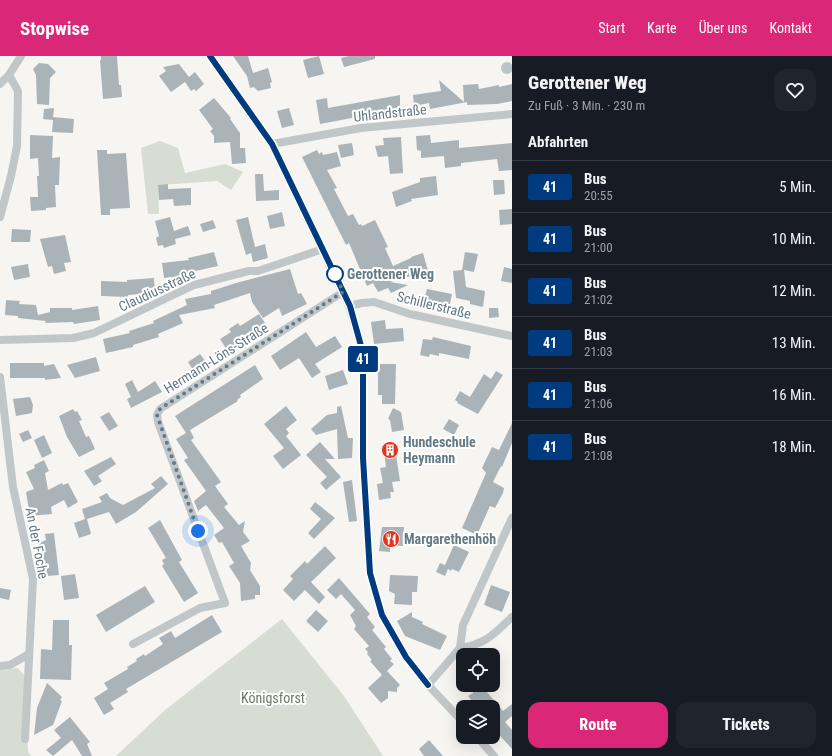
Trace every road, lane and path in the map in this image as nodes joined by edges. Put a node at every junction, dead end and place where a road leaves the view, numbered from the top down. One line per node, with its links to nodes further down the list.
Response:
1 (21, 56): 3 (street)
2 (210, 56): 6 (street)
3 (9, 75): 4 (street); 7 (street)
4 (0, 84)
5 (512, 114): 6 (street, Uhlandstraße)
6 (272, 144): 8 (street)
7 (0, 217)
8 (323, 249): 9 (street); 12 (street, Claudiusstraße)
9 (343, 292): 10 (street); 16 (street, Hermann-Löns-Straße)
10 (350, 306): 11 (street, Schillerstraße); 21 (street)
11 (512, 336)
12 (0, 340)
13 (0, 377): 19 (street, An der Foche)
14 (512, 518): 17 (street)
15 (512, 617): 17 (street)
16 (133, 644)
17 (460, 648)
18 (456, 653): 21 (street)
19 (29, 654): 20 (street); 23 (street, An der Foche)
20 (0, 666)
21 (428, 685): 22 (street)
22 (456, 715)
23 (25, 739)
24 (483, 744): 25 (street)
25 (494, 756)

